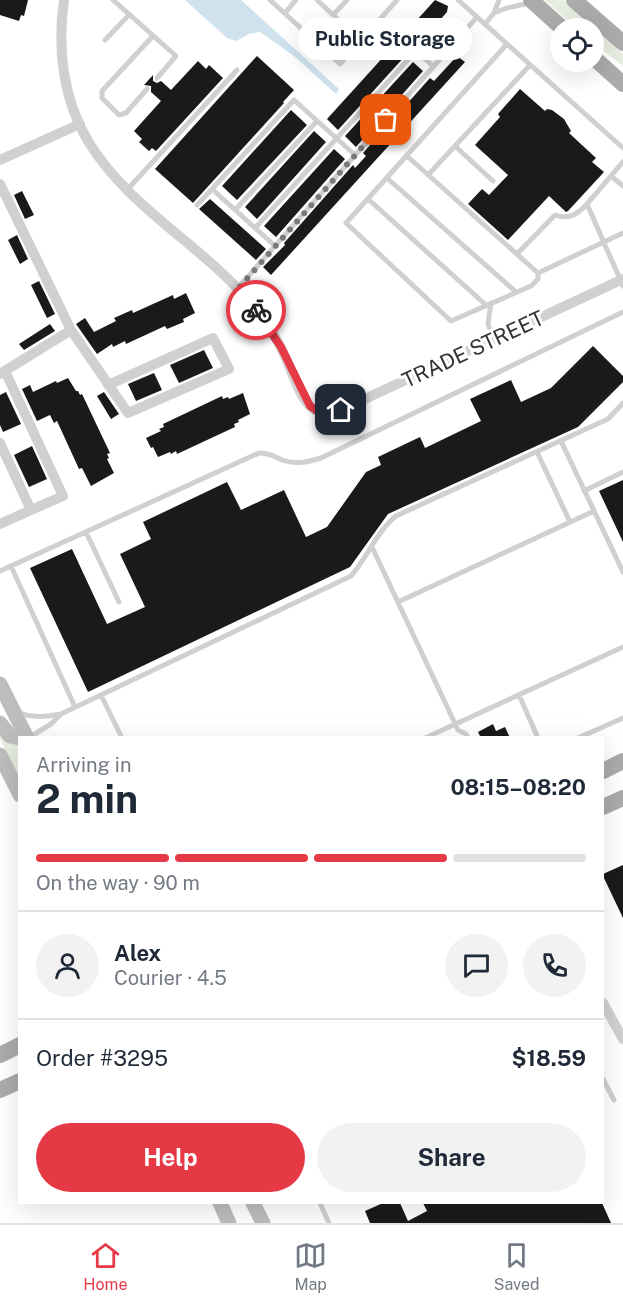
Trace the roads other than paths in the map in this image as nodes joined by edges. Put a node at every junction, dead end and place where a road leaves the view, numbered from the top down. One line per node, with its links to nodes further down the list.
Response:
1 (64, 0): 32 (street)
2 (113, 0): 14 (lane)
3 (270, 0): 12 (lane)
4 (296, 0): 12 (lane)
5 (317, 0): 15 (lane)
6 (347, 0): 15 (lane)
7 (397, 0): 21 (lane)
8 (458, 0): 16 (lane)
9 (499, 0): 13 (lane)
10 (574, 0): 22 (main road)
11 (533, 1): 13 (lane); 17 (main road)
12 (285, 13): 21 (lane)
13 (494, 13): 18 (lane)
14 (129, 15): 19 (lane); 20 (lane)
15 (333, 15): 21 (lane)
16 (477, 17): 18 (lane); 25 (lane)
17 (551, 18)
18 (485, 24): 23 (lane)
19 (153, 36): 28 (lane); 30 (lane)
20 (105, 40)
21 (362, 41)
22 (623, 43)
23 (507, 44): 24 (lane); 37 (lane)
24 (530, 65): 34 (lane); 35 (lane)
25 (433, 66): 33 (lane); 36 (lane)
26 (604, 67): 29 (main road)
27 (237, 70): 47 (lane)
28 (157, 78)
29 (623, 84)
30 (147, 89)
31 (317, 121): 33 (lane); 46 (lane); 51 (lane)
32 (80, 124): 38 (street); 47 (street)
33 (336, 138): 36 (lane); 52 (lane)
34 (455, 146): 40 (lane); 43 (lane)
35 (623, 148)
36 (355, 155): 55 (lane)
37 (407, 156): 40 (lane); 42 (lane)
38 (0, 160)
39 (623, 162): 41 (lane)
40 (428, 175): 56 (lane)
41 (611, 176): 45 (lane); 49 (lane)
42 (387, 178): 48 (lane); 60 (lane)
43 (494, 181)
44 (0, 184): 63 (street)
45 (623, 186)
46 (212, 189): 50 (lane); 51 (lane)
47 (127, 190): 59 (street)
48 (368, 199): 61 (lane); 61 (lane)
49 (587, 204): 54 (lane); 56 (lane)
50 (197, 205)
51 (235, 210): 52 (lane)
52 (255, 228): 55 (lane)
53 (623, 233): 54 (lane)
54 (603, 241): 57 (lane); 58 (lane)
55 (275, 246): 59 (lane)
56 (517, 254): 57 (lane)
57 (538, 273): 60 (lane)
58 (622, 282): 64 (street, TRADE STREET)
59 (237, 290): 64 (street, TRADE STREET)
60 (516, 292): 61 (lane)
61 (489, 304): 64 (lane)
62 (623, 312): 77 (lane)
63 (70, 330): 65 (street); 66 (street)
64 (493, 340)
65 (3, 372): 73 (street)
66 (108, 384): 66 (street)
67 (623, 403): 68 (lane)
68 (561, 441): 70 (lane); 72 (lane)
69 (0, 442): 73 (street)
70 (537, 452): 75 (lane); 78 (lane)
71 (623, 472): 72 (lane)
72 (584, 490): 74 (lane)
73 (31, 510): 76 (street)
74 (594, 511): 75 (lane); 81 (lane)
75 (570, 522): 83 (lane)
76 (0, 524)
77 (86, 532): 79 (lane); 82 (lane)
78 (372, 547): 83 (lane); 86 (lane)
79 (10, 566): 80 (lane); 88 (lane)
80 (0, 571)
81 (623, 572)
82 (119, 602)
83 (398, 602): 93 (lane)
84 (623, 647): 87 (lane)
85 (0, 684): 89 (main road)
86 (101, 695): 88 (lane); 96 (lane)
87 (519, 695): 93 (lane); 100 (lane)
88 (75, 707): 90 (lane)
89 (13, 710): 90 (lane); 94 (main road)
90 (61, 714): 95 (lane)
91 (623, 718): 101 (lane)
92 (0, 723): 102 (main road)
93 (457, 727): 97 (lane); 98 (lane); 99 (lane)
94 (26, 736)
95 (30, 736)
96 (121, 736)
97 (431, 736)
98 (455, 736)
99 (467, 736)
100 (537, 736)
101 (582, 736)
102 (18, 738)
103 (0, 755): 106 (main road)
104 (623, 761): 105 (main road)
105 (604, 770)
106 (18, 791)
107 (623, 798): 108 (main road)
108 (604, 807)
109 (604, 1005): 110 (street)
110 (623, 1039)
111 (18, 1047): 112 (main road)
112 (0, 1055)
113 (604, 1081): 116 (lane)
114 (18, 1082): 115 (main road)
115 (0, 1090)
116 (614, 1100)
117 (220, 1204): 120 (main road)
118 (254, 1204): 121 (main road)
119 (320, 1204): 122 (lane)
120 (229, 1223)
121 (263, 1223)
122 (329, 1223)

